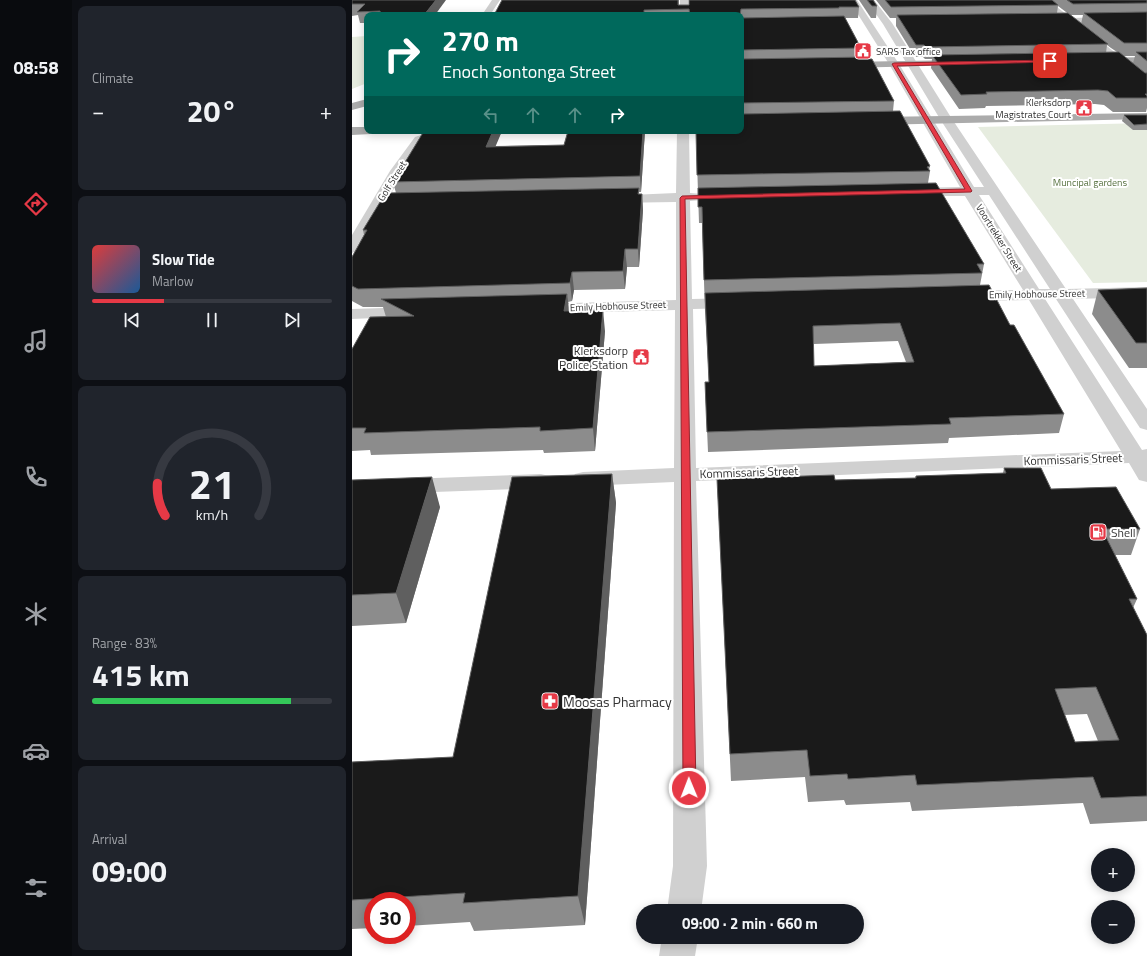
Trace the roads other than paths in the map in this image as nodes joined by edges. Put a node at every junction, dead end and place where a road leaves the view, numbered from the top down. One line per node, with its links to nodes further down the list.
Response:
1 (496, 0): 6 (street)
2 (684, 0): 7 (street)
3 (853, 0): 11 (street, Voortrekker Street)
4 (870, 0): 12 (street, Voortrekker Street)
5 (1043, 0): 9 (street)
6 (488, 12)
7 (684, 12)
8 (1147, 19): 9 (street)
9 (1068, 20): 10 (street); 13 (street)
10 (1036, 21)
11 (864, 23): 12 (street); 17 (street, Voortrekker Street)
12 (891, 23): 18 (street, Voortrekker Street)
13 (1118, 60): 14 (main road); 15 (main road); 20 (street)
14 (1147, 60)
15 (1088, 61)
16 (973, 63): 18 (main road)
17 (894, 64): 18 (main road); 19 (main road); 25 (street, Voortrekker Street)
18 (912, 64): 24 (street, Voortrekker Street)
19 (834, 65)
20 (1147, 83)
21 (364, 103): 22 (main road)
22 (352, 108)
23 (1147, 116): 24 (main road)
24 (946, 119): 25 (main road); 32 (street, Voortrekker Street)
25 (926, 120): 26 (main road); 31 (street, Voortrekker Street)
26 (864, 121)
27 (352, 131): 28 (main road)
28 (364, 131)
29 (436, 134): 37 (street, Golf Street)
30 (683, 134): 35 (street)
31 (969, 191): 32 (street); 33 (street); 41 (street, Voortrekker Street)
32 (994, 191): 42 (street, Voortrekker Street)
33 (897, 193)
34 (714, 197): 35 (street)
35 (682, 198): 36 (street); 45 (street)
36 (596, 200)
37 (377, 204): 38 (street); 39 (street, Golf Street)
38 (393, 204)
39 (352, 248)
40 (1147, 292): 42 (street, Emily Hobhouse Street)
41 (1035, 294): 42 (street, Emily Hobhouse Street); 43 (street, Emily Hobhouse Street); 50 (street, Voortrekker Street)
42 (1060, 294): 49 (street, Voortrekker Street)
43 (947, 297)
44 (747, 303): 45 (street, Emily Hobhouse Street)
45 (683, 304): 46 (street, Emily Hobhouse Street); 51 (street)
46 (526, 309)
47 (431, 312): 48 (street)
48 (352, 314)
49 (1147, 424)
50 (1141, 456): 51 (street, Kommissaris Street); 52 (street, Voortrekker Street)
51 (685, 474): 53 (street, Kommissaris Street); 54 (street)
52 (1147, 476)
53 (352, 488)
54 (685, 904)
55 (679, 944): 56 (street)
56 (677, 956)

